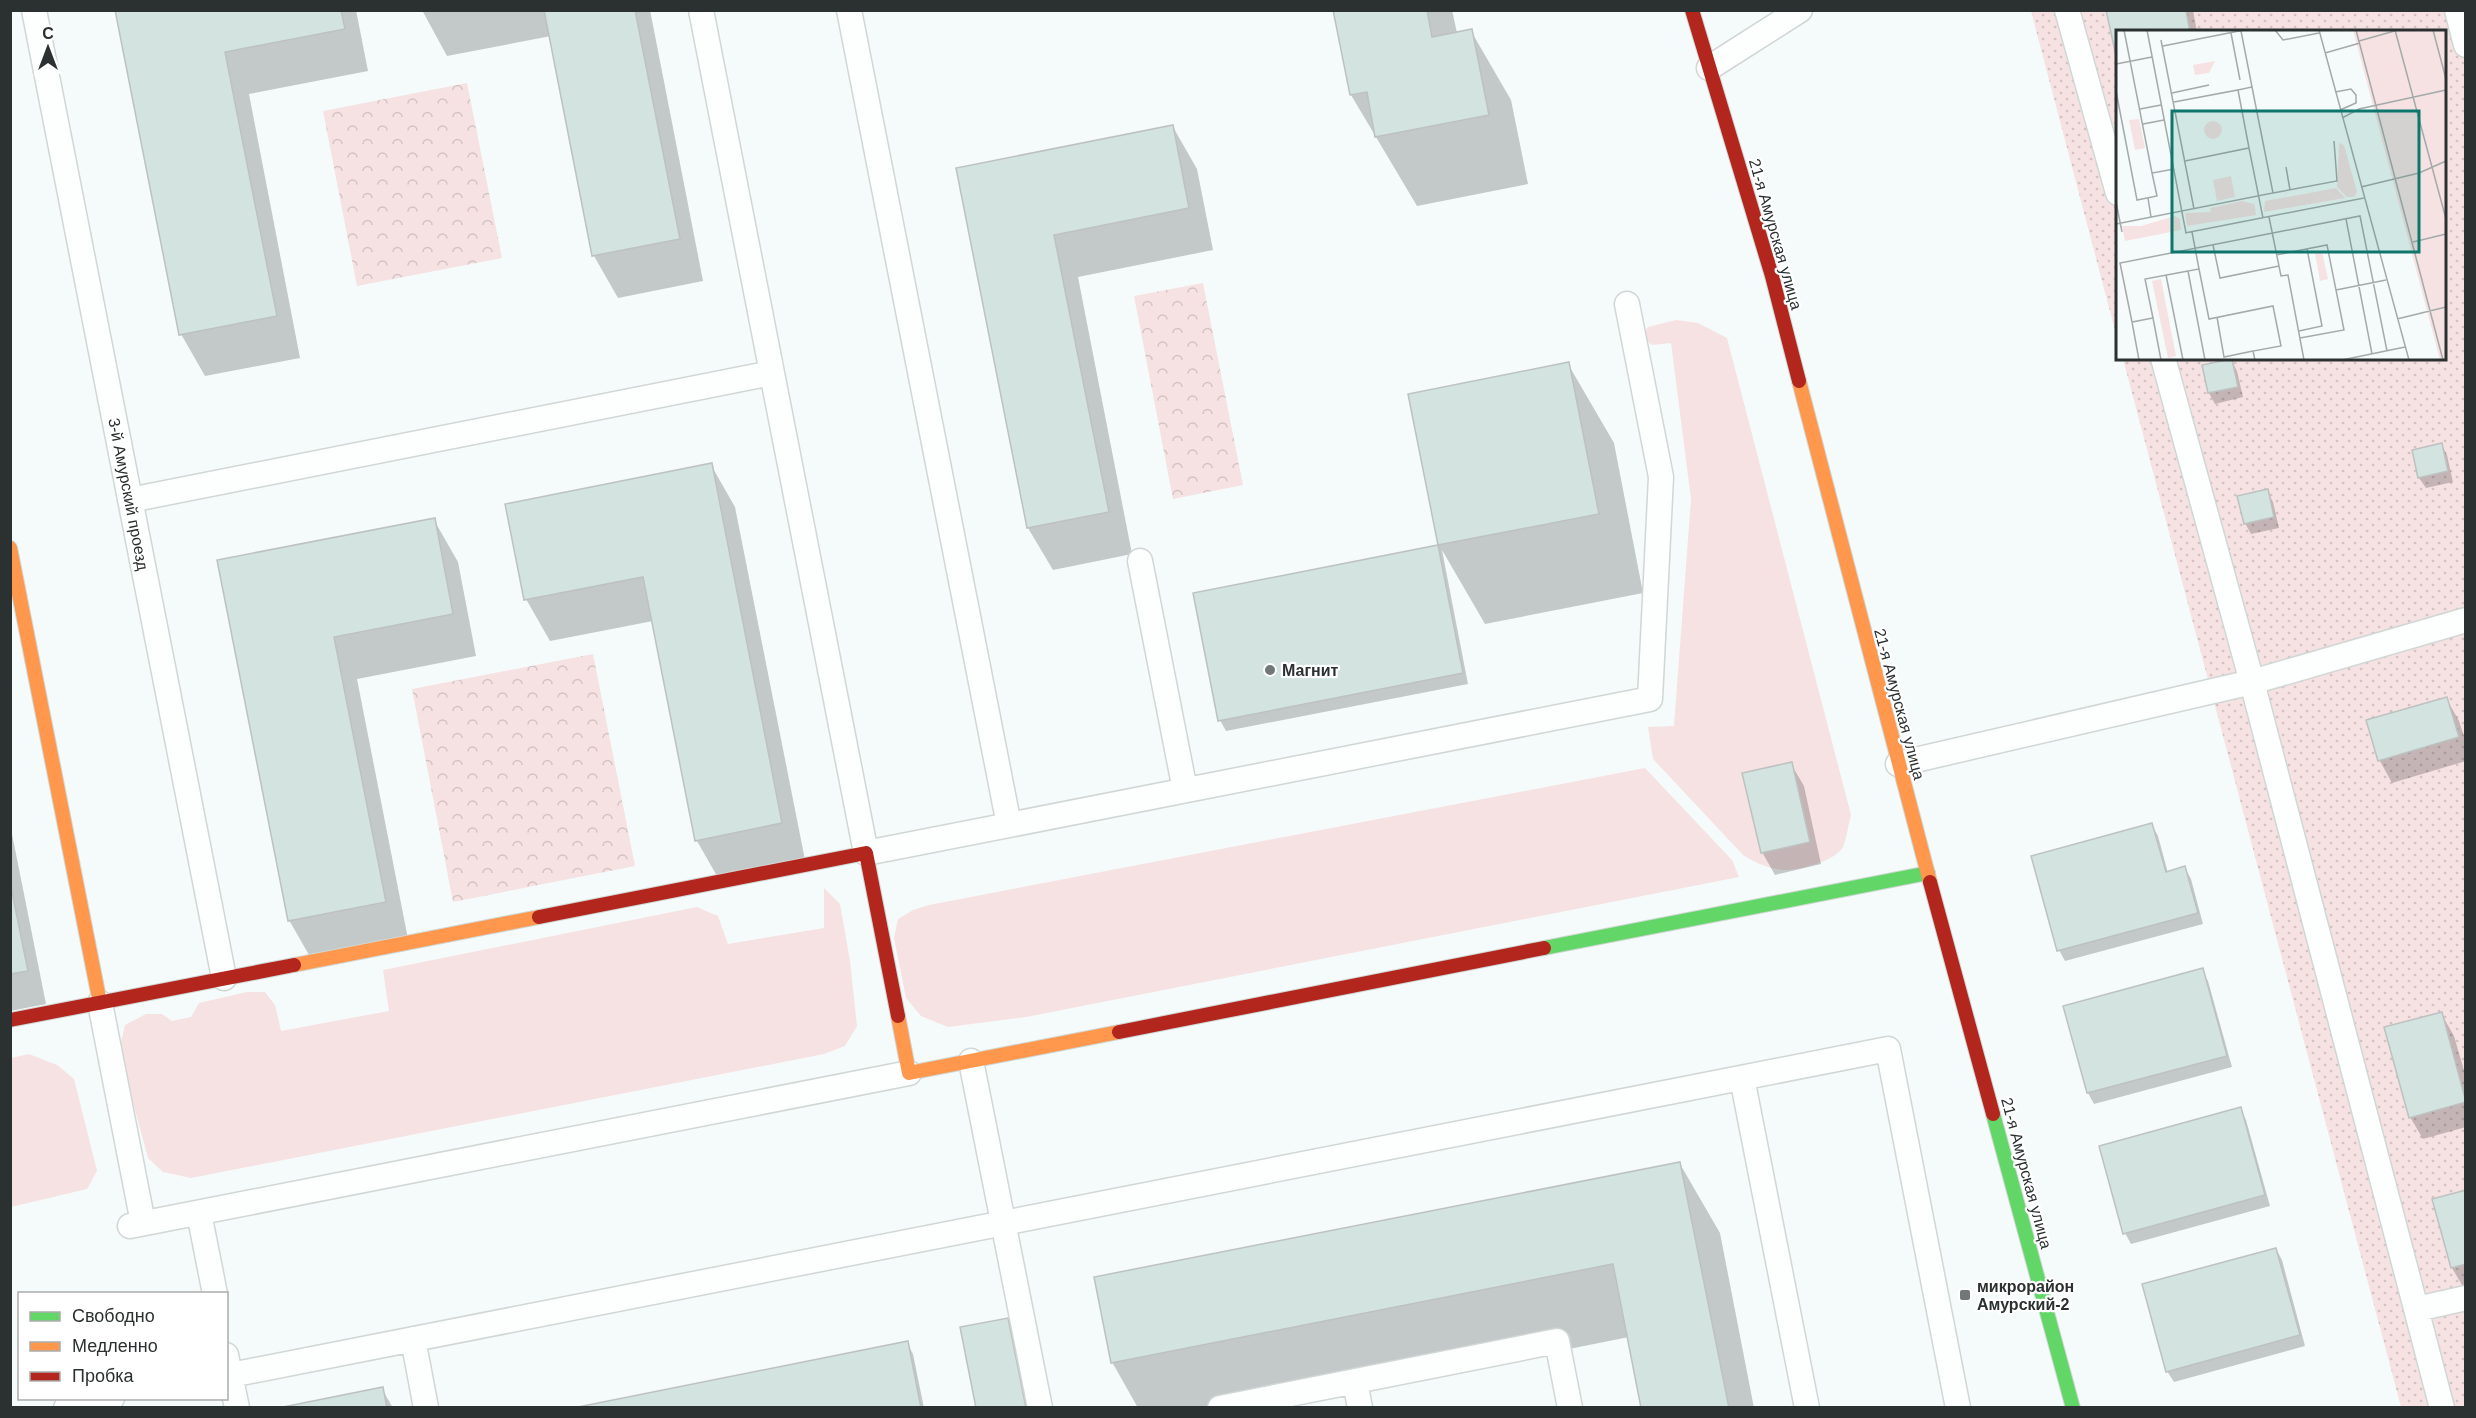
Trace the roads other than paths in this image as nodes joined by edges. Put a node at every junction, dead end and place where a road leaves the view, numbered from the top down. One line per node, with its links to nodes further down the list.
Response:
1 (34, 10): 14 (lane, 3-й Амурский проезд)
2 (701, 10): 13 (lane)
3 (849, 10): 22 (lane)
4 (1692, 10): 9 (street, 21-я Амурская улица)
5 (1800, 10): 9 (lane)
6 (2067, 10): 10 (lane)
7 (2457, 10): 8 (lane)
8 (2466, 45)
9 (1709, 68): 20 (street, 21-я Амурская улица)
10 (2116, 186)
11 (1627, 304): 21 (lane)
12 (2164, 360): 19 (lane)
13 (772, 373): 14 (lane); 23 (lane)
14 (130, 500): 25 (lane, 3-й Амурский проезд)
15 (10, 548): 17 (street)
16 (1140, 561): 21 (lane)
17 (14, 579): 26 (street)
18 (2466, 621): 19 (lane)
19 (2252, 682): 20 (lane); 35 (lane)
20 (1898, 764): 24 (street, 21-я Амурская улица)
21 (1185, 790): 22 (lane)
22 (1009, 825): 23 (lane)
23 (866, 853): 25 (street); 29 (street)
24 (1928, 873): 28 (street); 49 (street, 21-я Амурская улица)
25 (224, 978): 26 (street)
26 (100, 1003): 27 (street); 31 (lane)
27 (10, 1020)
28 (971, 1061): 29 (street); 32 (lane)
29 (909, 1073): 31 (lane)
30 (1742, 1078): 32 (lane); 47 (lane); 48 (lane)
31 (199, 1213): 33 (lane)
32 (1003, 1223): 36 (lane); 43 (lane)
33 (215, 1292)
34 (2466, 1298): 35 (lane)
35 (2417, 1309): 50 (lane)
36 (413, 1339): 37 (lane); 42 (lane)
37 (228, 1369): 41 (lane)
38 (1355, 1381): 44 (lane); 45 (lane); 46 (lane)
39 (102, 1400): 40 (lane)
40 (66, 1407)
41 (237, 1407)
42 (426, 1407)
43 (1040, 1407)
44 (1220, 1407)
45 (1360, 1407)
46 (1570, 1407)
47 (1807, 1407)
48 (1958, 1407)
49 (2073, 1407)
50 (2442, 1407)

